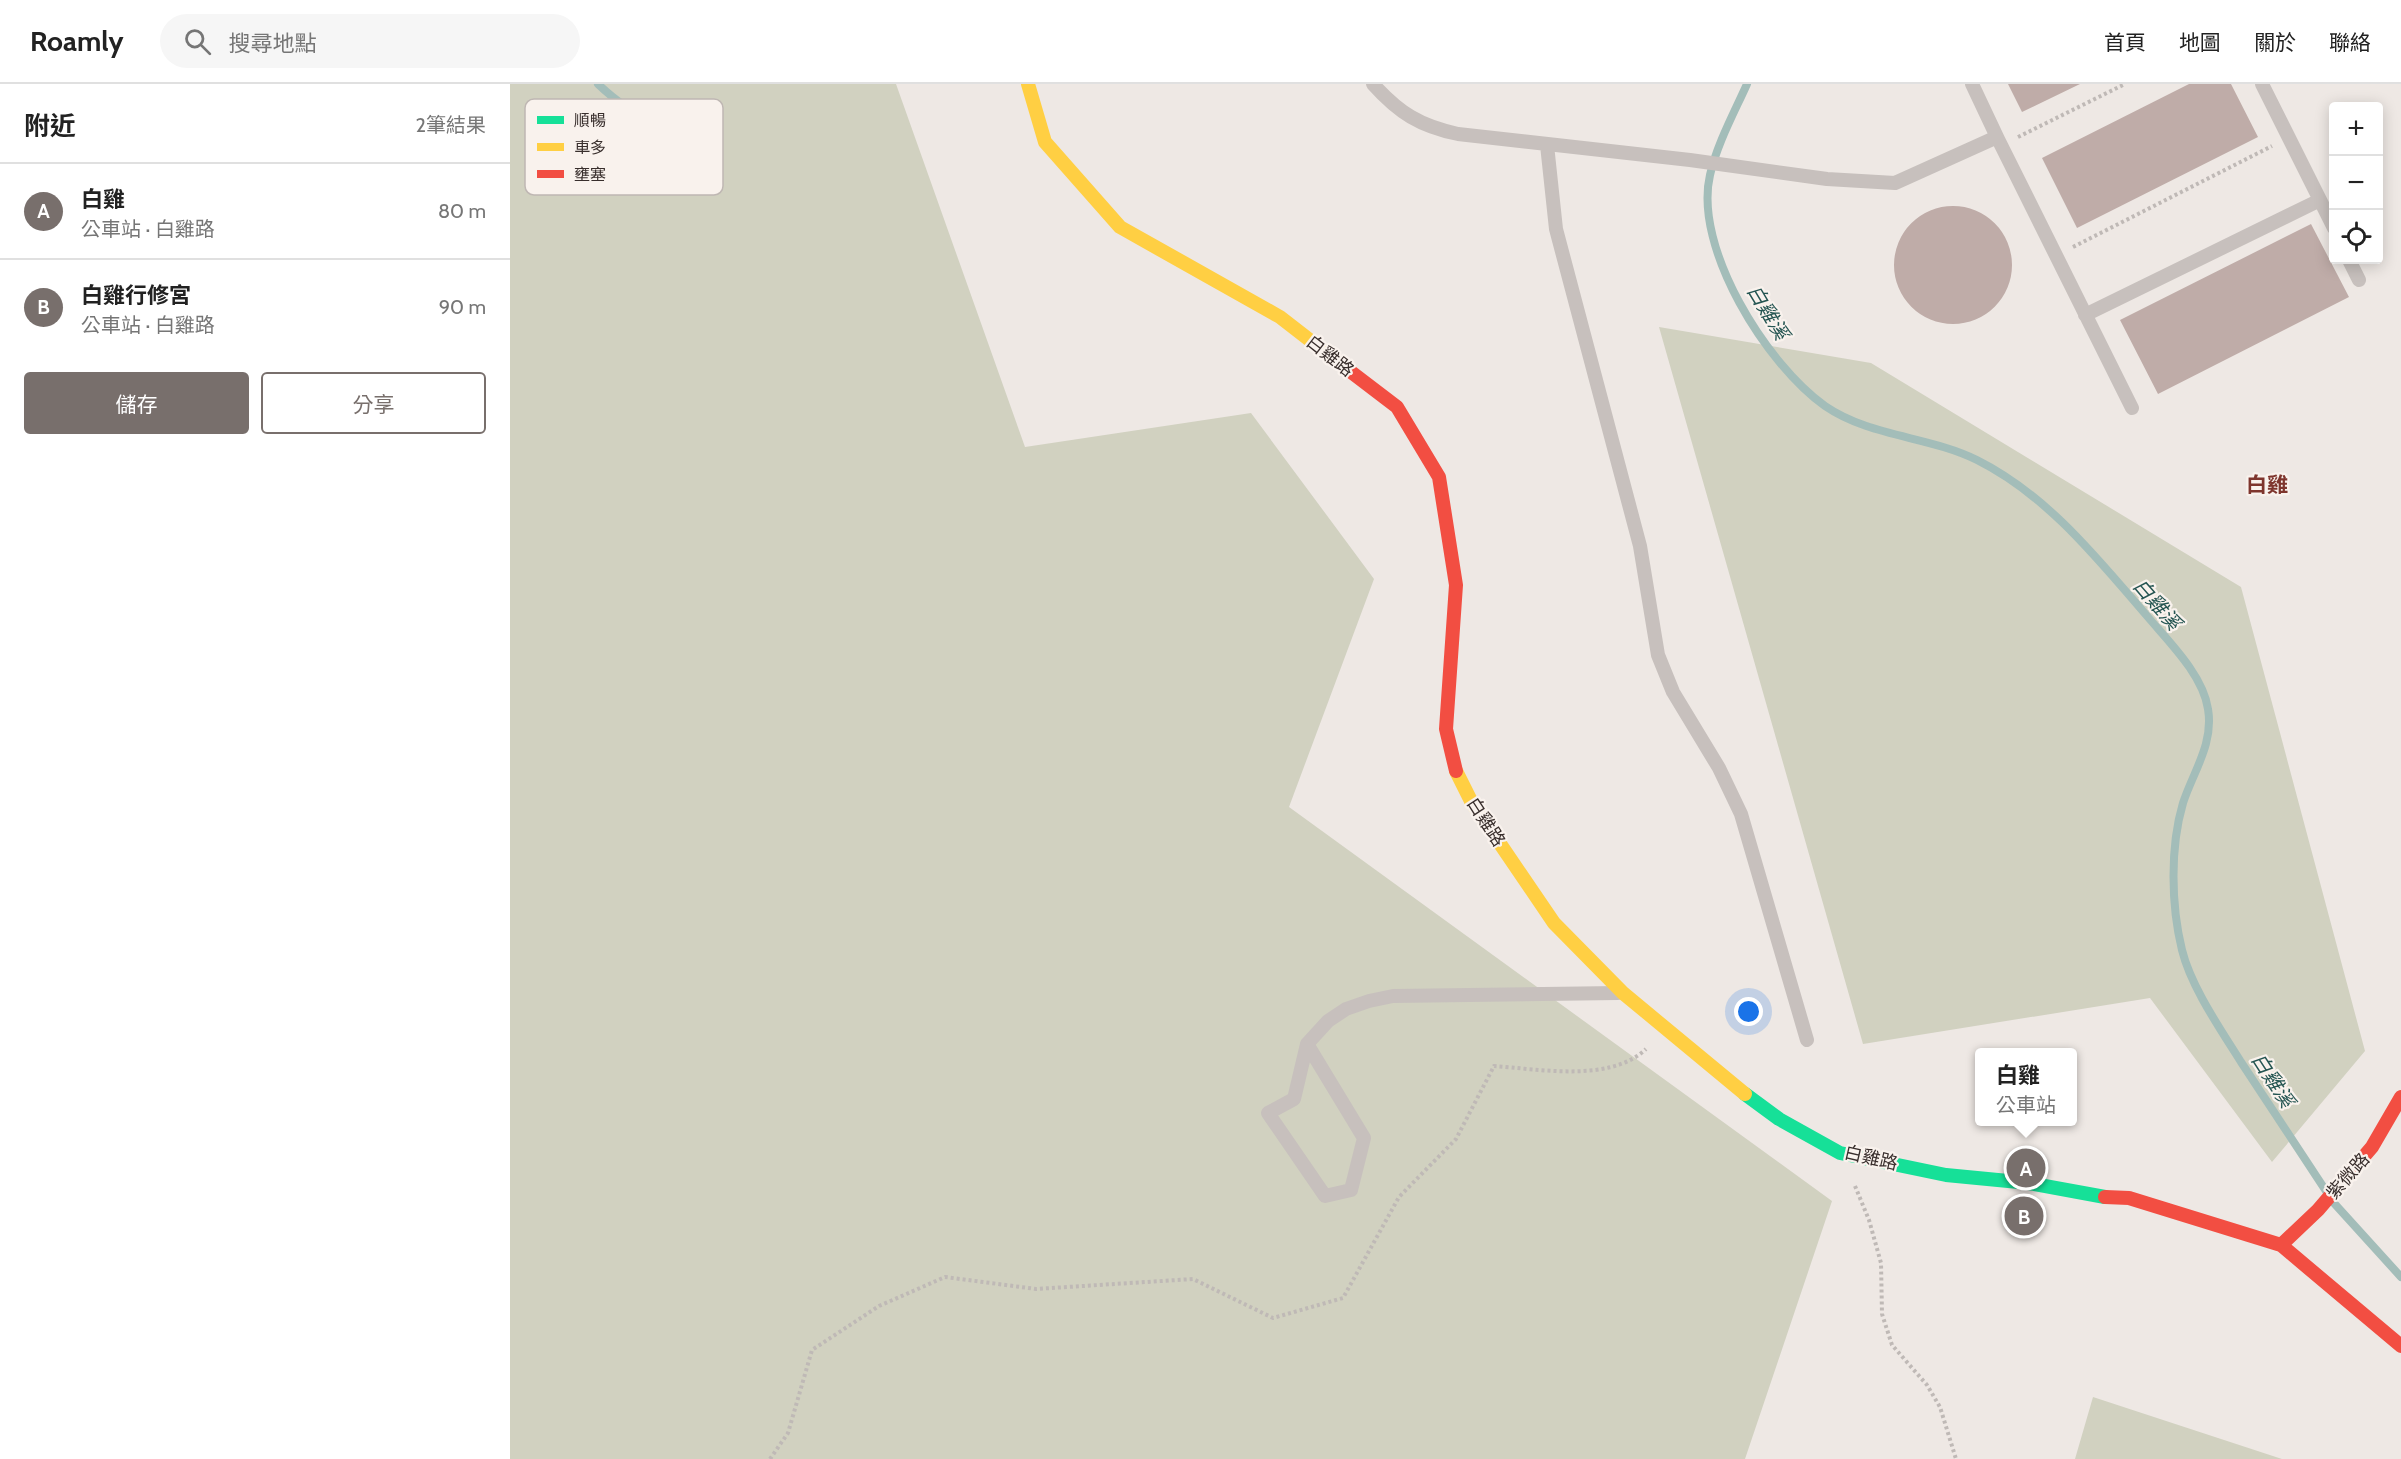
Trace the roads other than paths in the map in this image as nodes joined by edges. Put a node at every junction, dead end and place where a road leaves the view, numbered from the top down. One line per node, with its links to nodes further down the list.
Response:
1 (1028, 84): 13 (street, 白雞路)
2 (1373, 84): 6 (lane)
3 (1972, 84): 5 (lane)
4 (2262, 84): 7 (lane)
5 (1999, 141): 6 (lane); 11 (lane)
6 (1547, 145): 14 (lane)
7 (2320, 200): 8 (lane); 11 (lane)
8 (2329, 218)
9 (2351, 264): 10 (lane)
10 (2359, 280)
11 (2085, 315): 12 (lane)
12 (2132, 408)
13 (1623, 993): 15 (lane); 17 (street, 白雞路)
14 (1807, 1040)
15 (1307, 1044): 15 (lane)
16 (2401, 1097): 17 (street, 紫微路)
17 (2281, 1245): 18 (street)
18 (2401, 1346)

